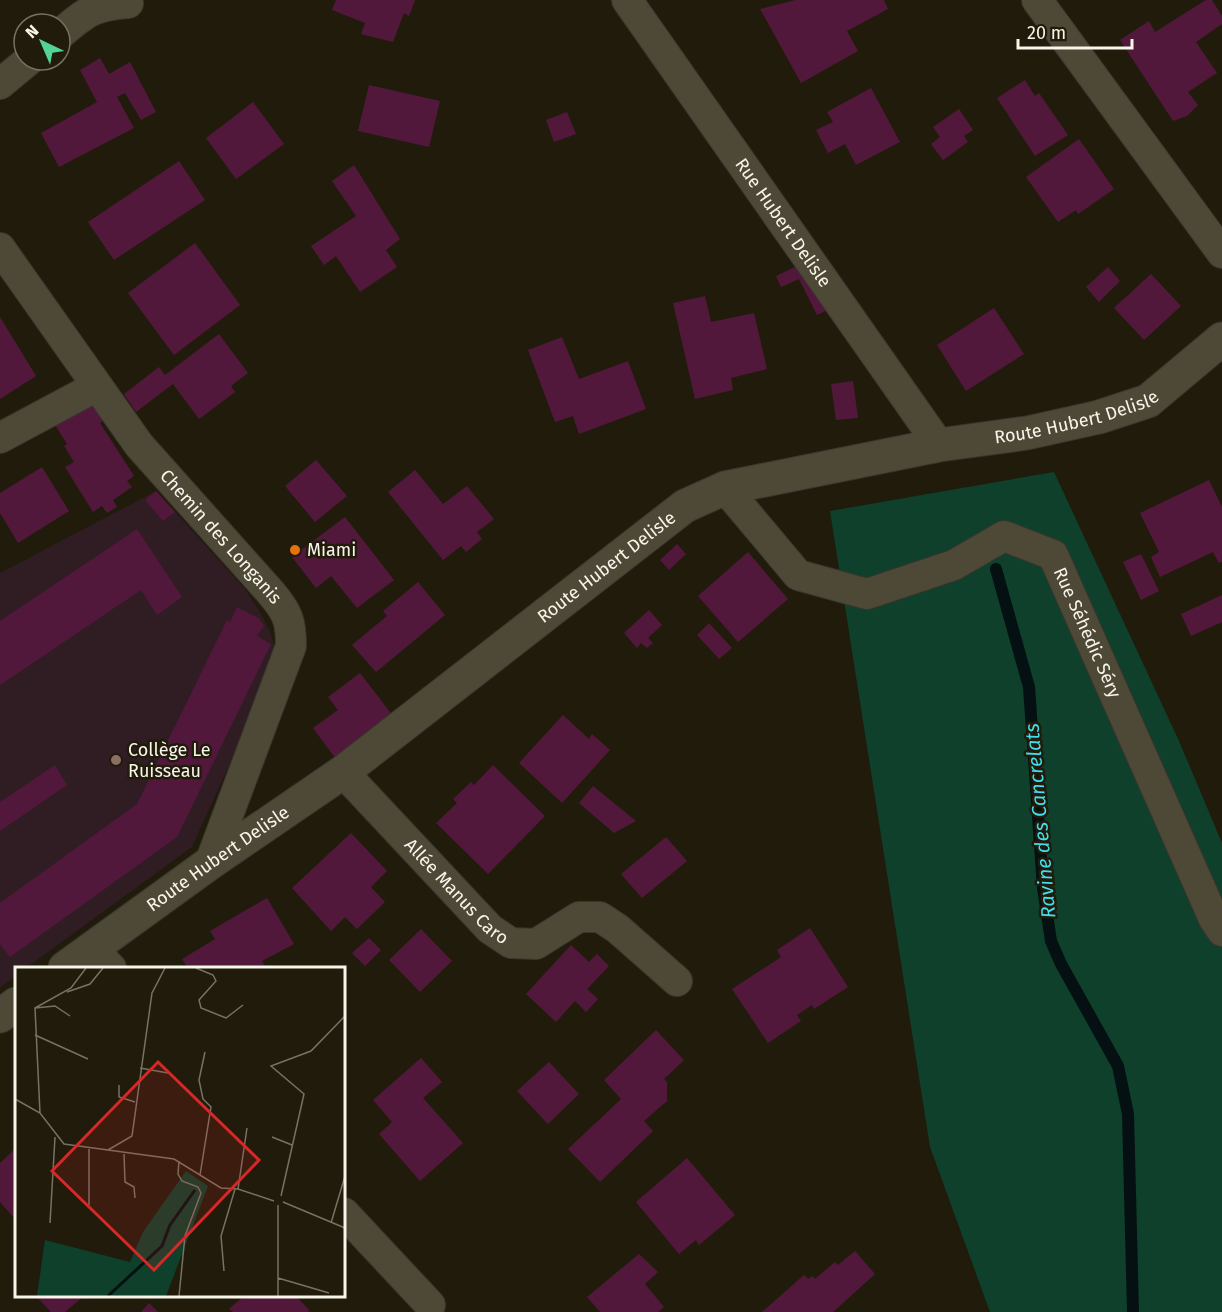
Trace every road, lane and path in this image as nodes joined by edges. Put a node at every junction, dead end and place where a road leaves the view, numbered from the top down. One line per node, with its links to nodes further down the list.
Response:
1 (627, 0): 12 (street, Rue Hubert Delisle)
2 (1038, 0): 8 (street)
3 (128, 3): 4 (street)
4 (72, 24)
5 (14, 72): 6 (street)
6 (0, 84)
7 (0, 248): 10 (street, Chemin des Longanis)
8 (1222, 254)
9 (1222, 339): 12 (main road, Route Hubert Delisle)
10 (97, 386): 11 (street); 15 (street, Chemin des Longanis)
11 (0, 438)
12 (939, 445): 13 (main road, Route Hubert Delisle)
13 (725, 488): 14 (main road, Route Hubert Delisle); 16 (street, Rue Séhédic Séry)
14 (343, 772): 15 (main road, Route Hubert Delisle); 19 (street, Allée Manus Caro)
15 (210, 863): 17 (main road, Route Hubert Delisle)
16 (1222, 931)
17 (102, 958): 18 (main road, Route Hubert Delisle)
18 (72, 967)
19 (676, 981)
20 (15, 1005): 21 (main road)
21 (0, 1016)
22 (345, 1215): 23 (street)
23 (430, 1305)

